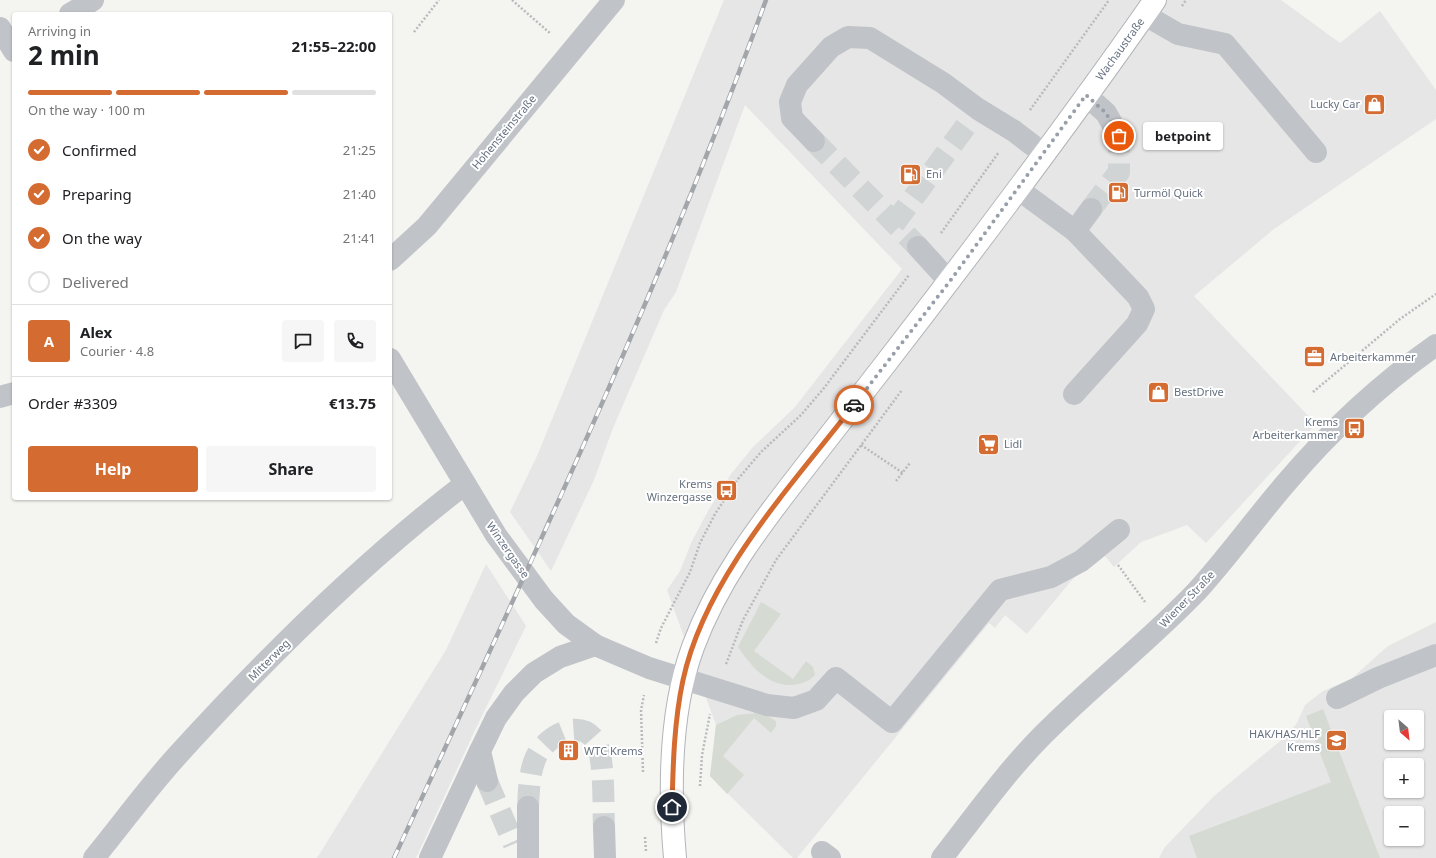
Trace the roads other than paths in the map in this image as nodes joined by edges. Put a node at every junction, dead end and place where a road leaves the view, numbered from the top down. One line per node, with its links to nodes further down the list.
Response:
1 (93, 0): 4 (street)
2 (614, 0): 16 (street, Hohensteinstraße)
3 (1150, 8): 7 (main road, Wachaustraße); 10 (street)
4 (73, 12)
5 (0, 28): 6 (street)
6 (10, 50)
7 (1086, 95): 8 (street); 11 (main road, Wachaustraße)
8 (1119, 136)
9 (814, 141): 11 (street)
10 (1316, 152)
11 (1044, 154): 12 (main road, Wachaustraße)
12 (1018, 189): 14 (street); 17 (main road, Wachaustraße)
13 (1091, 209): 14 (street)
14 (1075, 231): 21 (street)
15 (921, 251): 17 (street)
16 (392, 258)
17 (950, 281): 27 (main road, Wachaustraße)
18 (1436, 345): 38 (street, Wiener Straße)
19 (392, 362): 23 (street, Winzergasse)
20 (12, 394): 22 (street)
21 (1074, 394)
22 (0, 397)
23 (465, 484): 25 (street, Winzergasse); 34 (street, Mitterweg)
24 (1119, 530): 27 (street, Winzergasse)
25 (595, 645): 27 (street, Winzergasse); 29 (street)
26 (1436, 655): 28 (street)
27 (683, 680): 37 (main road, Wachaustraße)
28 (1336, 698)
29 (480, 751): 30 (street); 35 (street)
30 (487, 781)
31 (528, 807): 33 (street)
32 (604, 827): 36 (street)
33 (521, 853)
34 (94, 858)
35 (430, 858)
36 (605, 858)
37 (675, 858)
38 (942, 858)

